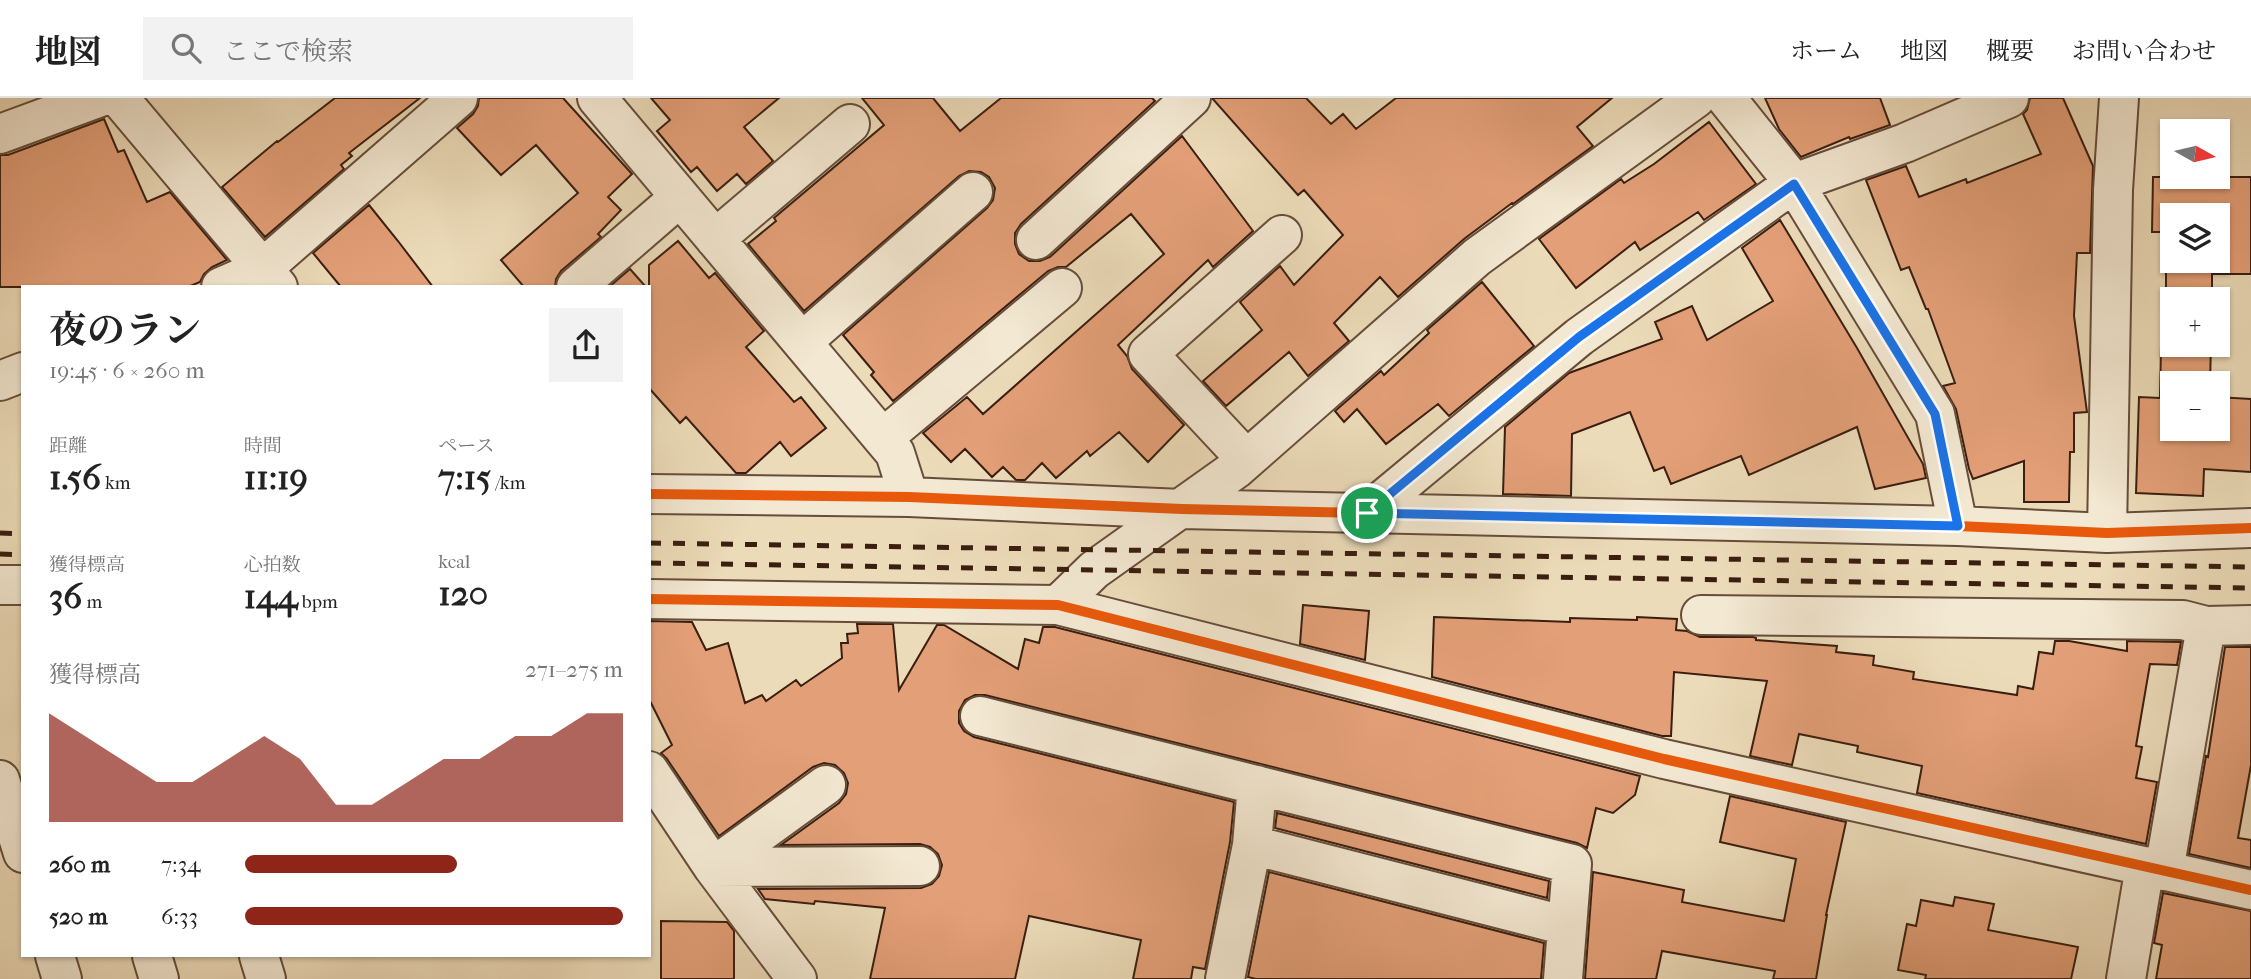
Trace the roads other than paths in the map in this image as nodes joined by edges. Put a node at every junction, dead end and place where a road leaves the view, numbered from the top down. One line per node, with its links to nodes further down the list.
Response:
1 (99, 98): 11 (street)
2 (119, 98): 18 (street)
3 (458, 98): 18 (street)
4 (597, 98): 14 (street)
5 (1191, 98): 17 (street)
6 (1696, 98): 26 (street)
7 (1726, 98): 12 (street)
8 (2009, 98): 12 (street)
9 (2119, 98): 33 (street)
10 (850, 124): 16 (street)
11 (0, 134)
12 (1794, 184): 30 (street); 31 (street)
13 (973, 192): 22 (street)
14 (680, 197): 16 (street); 20 (street)
15 (1282, 235): 26 (street)
16 (715, 239): 22 (street)
17 (1036, 240)
18 (270, 278): 19 (street)
19 (232, 285)
20 (578, 285)
21 (1062, 288): 25 (street)
22 (802, 342): 25 (street)
23 (21, 373): 24 (street)
24 (0, 381)
25 (883, 438): 28 (street)
26 (1246, 459): 29 (street)
27 (654, 488): 28 (street)
28 (909, 497): 29 (street)
29 (1182, 509): 30 (street); 37 (street)
30 (1367, 513): 31 (street)
31 (1958, 526): 33 (street)
32 (2251, 528): 33 (street)
33 (2107, 533)
34 (0, 585): 35 (street)
35 (21, 585)
36 (651, 599): 37 (street)
37 (1058, 605): 50 (street)
38 (1701, 615): 40 (street)
39 (2251, 625): 40 (street)
40 (2206, 626): 50 (street)
41 (980, 716): 45 (street)
42 (651, 774): 49 (street)
43 (0, 780): 47 (street)
44 (826, 785): 49 (street)
45 (1257, 785): 46 (street); 52 (street)
46 (1252, 845): 52 (street); 60 (street)
47 (21, 847)
48 (920, 866): 49 (street)
49 (713, 867): 59 (street)
50 (2154, 869): 51 (street); 62 (street)
51 (2251, 890)
52 (1567, 926): 61 (street)
53 (55, 957): 56 (street)
54 (152, 957): 57 (street)
55 (259, 957): 58 (street)
56 (62, 979)
57 (159, 979)
58 (266, 979)
59 (797, 979)
60 (1225, 979)
61 (1563, 979)
62 (2126, 979)

